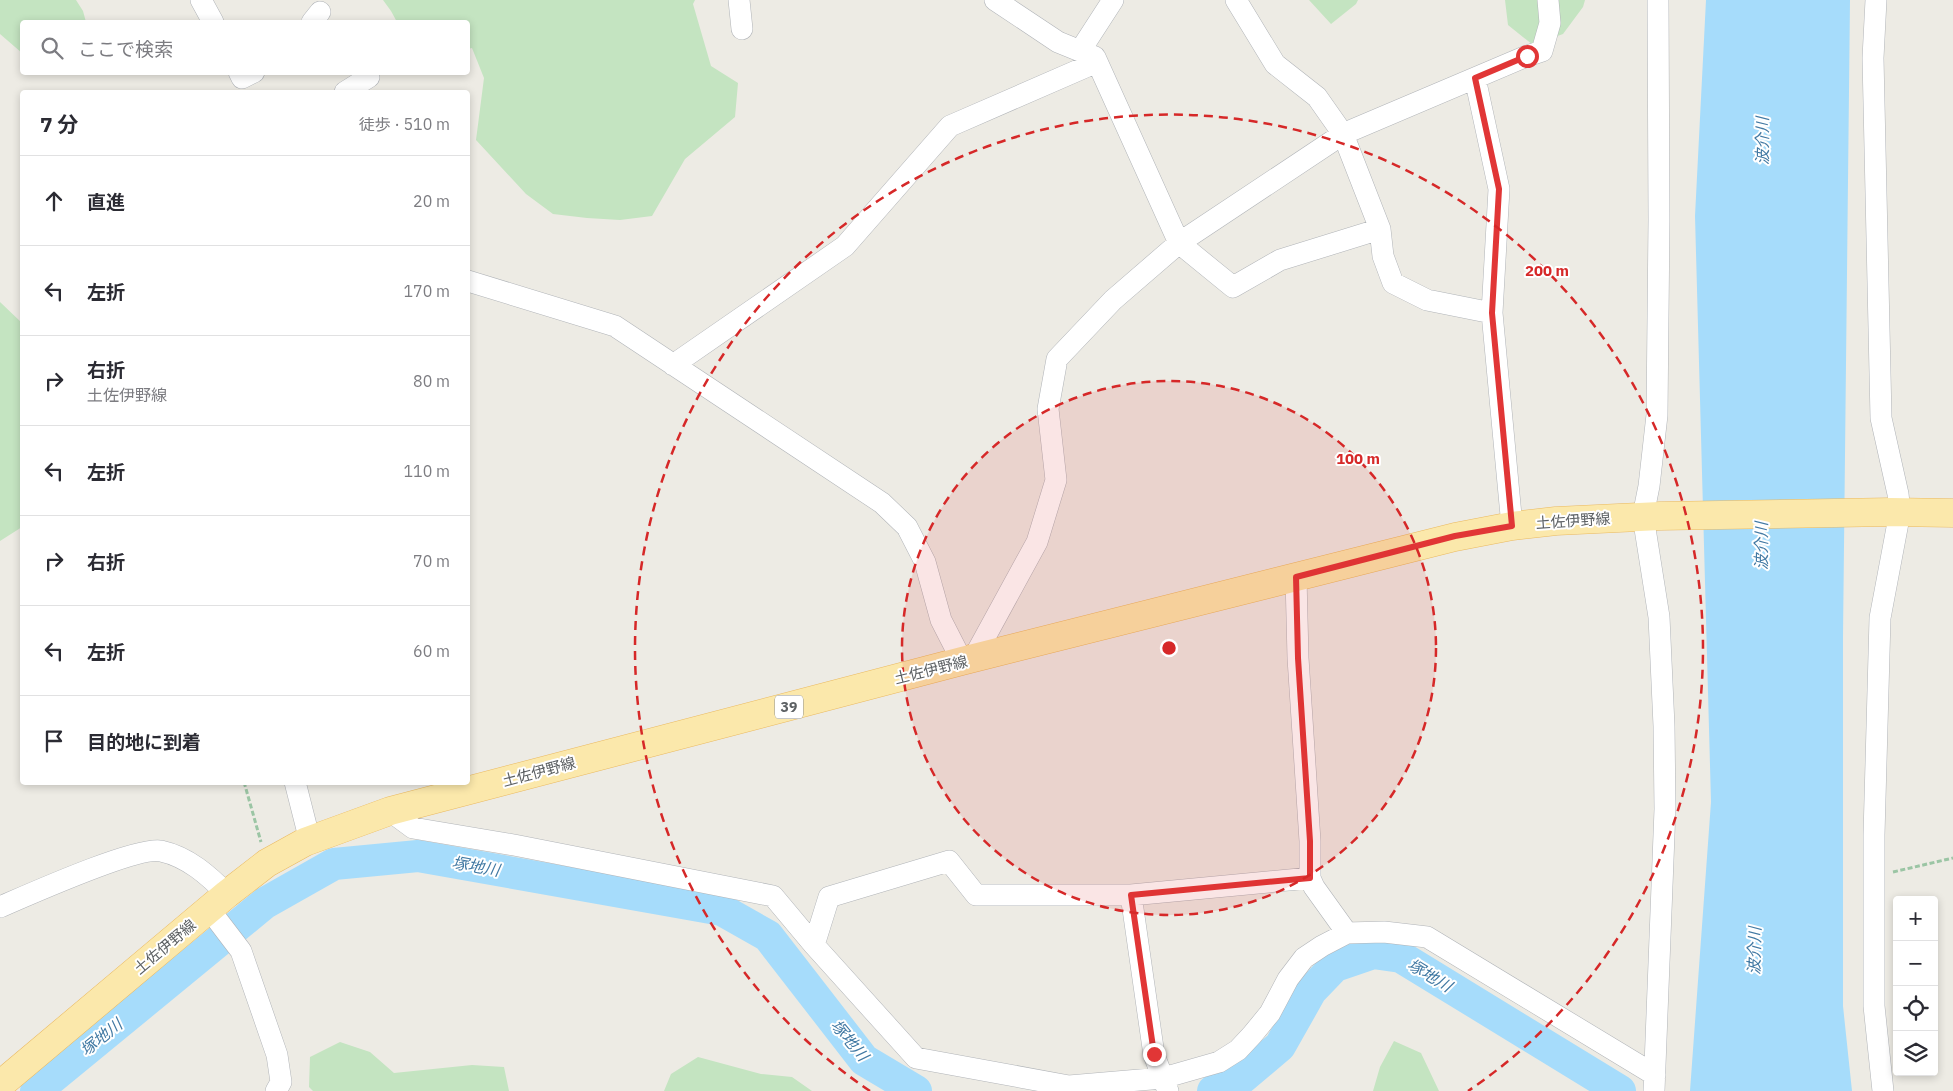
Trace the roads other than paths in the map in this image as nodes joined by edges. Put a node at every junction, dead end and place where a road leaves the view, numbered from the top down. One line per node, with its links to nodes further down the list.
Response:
1 (201, 0): 9 (street)
2 (739, 0): 10 (street)
3 (995, 0): 11 (street)
4 (1113, 0): 11 (street)
5 (1236, 0): 15 (street)
6 (1548, 0): 13 (street)
7 (1658, 0): 23 (street)
8 (1876, 0): 21 (street)
9 (212, 20)
10 (742, 28)
11 (1089, 57): 17 (street); 20 (street)
12 (370, 77): 14 (street)
13 (1475, 78): 15 (street); 19 (street)
14 (348, 90)
15 (1343, 134): 16 (street); 17 (street)
16 (1380, 229): 17 (street); 19 (street)
17 (1179, 243): 26 (street)
18 (470, 282): 20 (street)
19 (1492, 313): 24 (street)
20 (673, 365): 26 (street)
21 (1895, 512): 22 (main road, 土佐伊野線 / 39); 23 (main road, 土佐伊野線 / 39); 40 (street)
22 (1953, 513)
23 (1651, 516): 24 (main road, 土佐伊野線 / 39); 36 (street)
24 (1512, 526): 25 (main road, 土佐伊野線 / 39)
25 (1296, 577): 26 (main road, 土佐伊野線 / 39); 30 (street)
26 (967, 660): 28 (main road, 土佐伊野線 / 39)
27 (296, 785): 29 (street)
28 (390, 811): 29 (main road, 土佐伊野線 / 39); 35 (street)
29 (310, 841): 32 (main road, 土佐伊野線 / 39)
30 (1310, 878): 31 (street); 34 (street)
31 (1131, 895): 35 (street); 38 (street)
32 (218, 902): 33 (street); 37 (main road, 土佐伊野線 / 39); 39 (street)
33 (0, 907)
34 (1347, 933): 36 (street); 38 (street)
35 (814, 945): 38 (street)
36 (1655, 1084)
37 (0, 1085)
38 (1165, 1085)
39 (276, 1091)
40 (1883, 1091)

